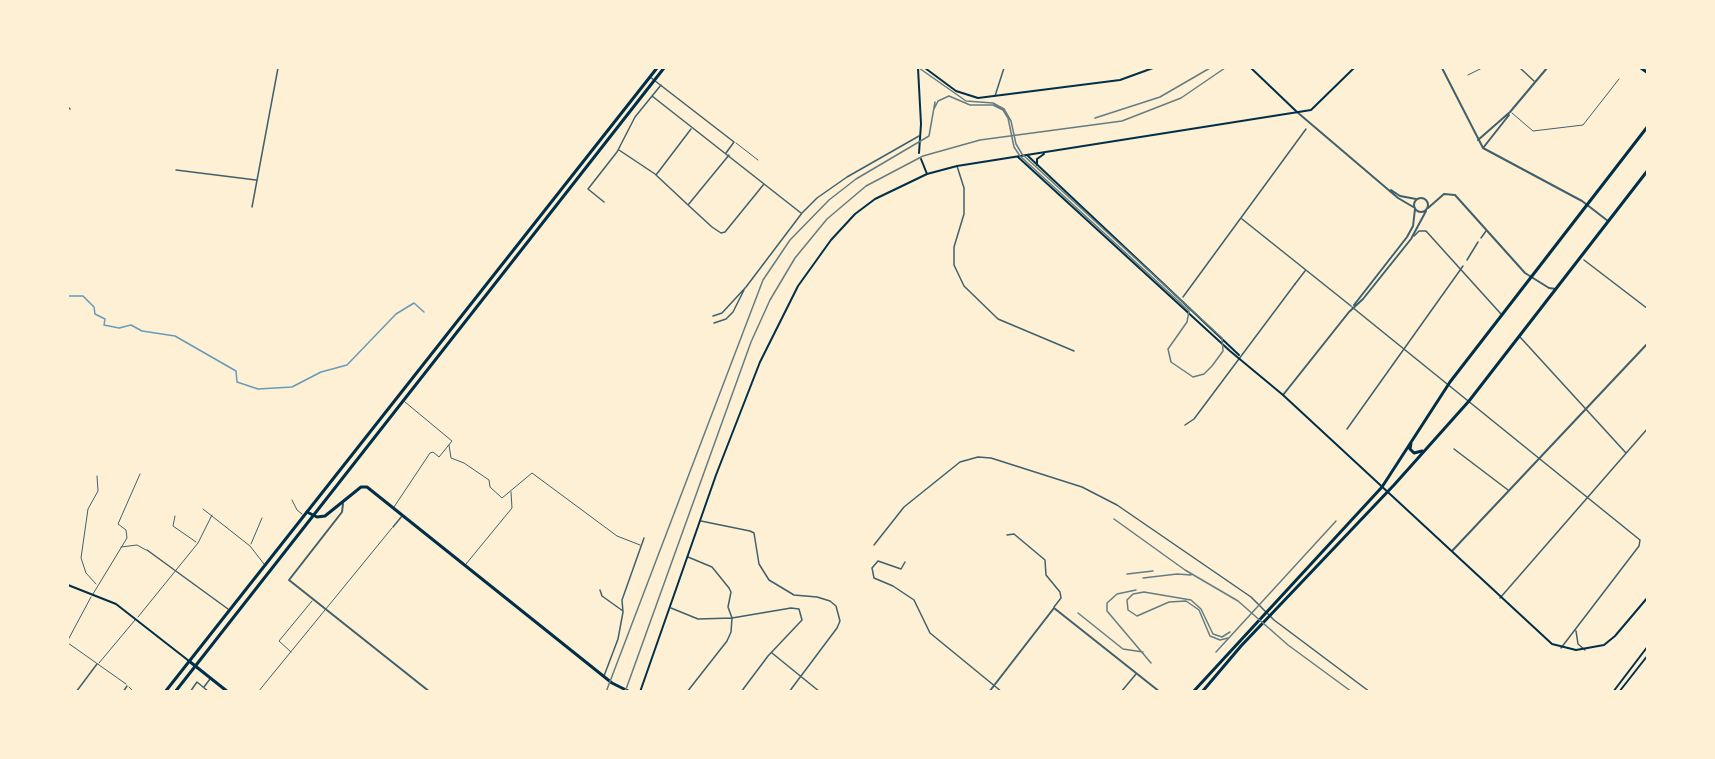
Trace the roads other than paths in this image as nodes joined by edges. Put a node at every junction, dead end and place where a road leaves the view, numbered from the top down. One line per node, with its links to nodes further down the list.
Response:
1 (278, 68): 48 (street)
2 (657, 68): 17 (main road)
3 (664, 68): 19 (main road)
4 (918, 68): 29 (main road)
5 (925, 68): 23 (main road)
6 (1004, 68): 23 (street)
7 (1153, 68): 23 (main road)
8 (1251, 68): 24 (main road)
9 (1354, 68): 24 (main road)
10 (1442, 68): 30 (street)
11 (1482, 68): 16 (lane)
12 (1520, 68): 20 (street)
13 (1547, 68): 20 (street)
14 (1641, 68): 15 (main road)
15 (1647, 73)
16 (1468, 75)
17 (649, 76): 19 (street); 109 (main road)
18 (1619, 79): 25 (lane)
19 (654, 80): 21 (street); 86 (main road)
20 (1535, 81): 25 (street)
21 (661, 85): 22 (street); 31 (street)
22 (652, 96): 27 (street); 33 (street)
23 (994, 97)
24 (1297, 112): 34 (main road); 50 (street)
25 (1510, 112): 30 (street); 32 (street)
26 (1647, 126): 53 (main road)
27 (692, 127): 35 (street); 47 (street)
28 (1306, 129): 59 (street)
29 (919, 135): 36 (main road); 58 (street)
30 (1478, 140): 32 (street)
31 (734, 142): 35 (street); 41 (lane)
32 (1483, 148): 53 (street)
33 (618, 150): 47 (street); 52 (street)
34 (1048, 152): 38 (main road); 42 (main road)
35 (726, 153): 37 (street)
36 (919, 153)
37 (729, 155): 49 (street); 54 (street)
38 (1027, 155): 39 (main road); 42 (main road)
39 (1018, 156): 43 (main road); 83 (main road)
40 (921, 159): 46 (main road)
41 (758, 160)
42 (1036, 165): 83 (main road)
43 (957, 166): 46 (main road); 81 (street)
44 (176, 170): 48 (street)
45 (1647, 170): 60 (main road)
46 (927, 174): 115 (main road)
47 (656, 175): 54 (street)
48 (257, 180): 55 (street)
49 (764, 183): 54 (street); 58 (street)
50 (1384, 185): 51 (street); 56 (street)
51 (1417, 199): 56 (street); 57 (street)
52 (604, 202)
53 (1587, 204): 60 (street); 70 (main road)
54 (688, 205)
55 (252, 207)
56 (1415, 208): 57 (street); 74 (street)
57 (1427, 210): 61 (street); 63 (street)
58 (802, 213): 71 (street)
59 (1242, 219): 69 (street); 73 (street)
60 (1608, 221): 72 (main road)
61 (1487, 230): 62 (street); 70 (street)
62 (1481, 238)
63 (1411, 239): 68 (street); 74 (street)
64 (1478, 242): 65 (street)
65 (1467, 260)
66 (1584, 260): 75 (street)
67 (1463, 266): 68 (street)
68 (1461, 269): 76 (street); 82 (street)
69 (1306, 270): 74 (street); 83 (street)
70 (1531, 277): 72 (street); 76 (main road)
71 (746, 287): 77 (street); 78 (street)
72 (1556, 289): 79 (main road)
73 (1183, 297)
74 (1352, 308): 82 (street); 85 (street)
75 (1647, 309)
76 (1501, 314): 84 (main road)
77 (713, 316)
78 (714, 323)
79 (1520, 336): 87 (main road); 88 (street)
80 (1647, 343): 88 (street)
81 (1074, 351)
82 (1404, 351): 84 (street); 91 (street)
83 (1241, 358): 85 (main road); 89 (street)
84 (1448, 384): 87 (street); 92 (main road)
85 (1283, 395): 100 (main road)
86 (404, 401): 93 (lane); 112 (main road)
87 (1469, 401): 94 (main road); 97 (street)
88 (1586, 408): 96 (street); 97 (street)
89 (1185, 425)
90 (1647, 428): 96 (street)
91 (1347, 429)
92 (1412, 438): 94 (main road); 100 (main road)
93 (449, 445): 101 (lane); 107 (lane)
94 (1427, 448): 103 (main road)
95 (1454, 449): 102 (street)
96 (1626, 453): 104 (street)
97 (1540, 458): 102 (street); 104 (street)
98 (140, 474): 123 (lane)
99 (97, 476): 132 (lane)
100 (1382, 487): 103 (main road); 148 (main road)
101 (511, 490): 122 (lane); 129 (lane)
102 (1509, 491): 125 (street)
103 (1387, 492): 125 (main road); 148 (main road)
104 (1587, 498): 136 (street); 145 (street)
105 (292, 500): 109 (lane)
106 (343, 504): 107 (main road); 112 (main road); 137 (street)
107 (394, 508): 113 (main road)
108 (203, 509): 110 (lane)
109 (305, 514): 112 (main road); 128 (main road)
110 (212, 515): 119 (lane); 121 (lane)
111 (176, 516): 119 (lane)
112 (313, 516): 157 (main road)
113 (402, 516): 116 (street); 129 (main road)
114 (262, 518): 121 (lane)
115 (701, 520): 126 (main road); 160 (street)
116 (393, 527): 140 (lane)
117 (1007, 535): 139 (street)
118 (644, 538): 122 (street)
119 (198, 543): 130 (lane)
120 (874, 545): 187 (street)
121 (250, 546): 128 (lane)
122 (642, 546): 142 (street)
123 (121, 547): 124 (lane); 132 (lane)
124 (147, 550): 130 (street)
125 (1452, 552): 136 (main road)
126 (687, 557): 138 (main road); 143 (street)
127 (905, 562): 162 (street)
128 (265, 565): 141 (main road)
129 (464, 566): 159 (main road)
130 (176, 571): 141 (street); 144 (lane)
131 (68, 585): 134 (main road)
132 (97, 585): 134 (lane)
133 (600, 590): 142 (street)
134 (93, 594): 144 (main road); 146 (lane)
135 (1647, 597): 151 (main road)
136 (1500, 598): 150 (main road)
137 (313, 599): 140 (street); 152 (lane)
138 (670, 608): 143 (street); 176 (main road)
139 (1054, 608): 158 (street); 162 (street)
140 (326, 609): 152 (lane); 174 (street)
141 (229, 610): 155 (main road)
142 (623, 612): 159 (street)
143 (732, 618): 153 (street); 177 (street)
144 (136, 619): 155 (main road); 156 (lane)
145 (1576, 628): 150 (street); 151 (street)
146 (68, 640)
147 (68, 644): 156 (lane)
148 (1239, 644): 185 (main road); 186 (main road)
149 (1647, 646): 188 (main road)
150 (1561, 648): 151 (main road)
151 (1585, 650)
152 (291, 652): 173 (lane)
153 (771, 652): 160 (street); 178 (street)
154 (1647, 656): 189 (main road)
155 (189, 661): 157 (main road); 168 (main road)
156 (97, 664): 163 (lane); 165 (street)
157 (195, 666): 161 (main road); 169 (main road)
158 (1136, 674): 183 (street); 184 (street)
159 (603, 676): 175 (main road)
160 (801, 676): 179 (street); 180 (street)
161 (211, 678): 164 (street); 172 (main road)
162 (994, 685): 181 (street); 182 (street)
163 (127, 686): 166 (street); 167 (lane)
164 (204, 688): 170 (street); 171 (street)
165 (76, 692)
166 (123, 692)
167 (134, 692)
168 (165, 692)
169 (175, 692)
170 (190, 692)
171 (209, 692)
172 (228, 692)
173 (258, 692)
174 (430, 692)
175 (630, 692)
176 (640, 692)
177 (687, 692)
178 (741, 692)
179 (789, 692)
180 (820, 692)
181 (989, 692)
182 (1002, 692)
183 (1121, 692)
184 (1160, 692)
185 (1193, 692)
186 (1202, 692)
187 (1371, 692)
188 (1613, 692)
189 (1619, 692)

